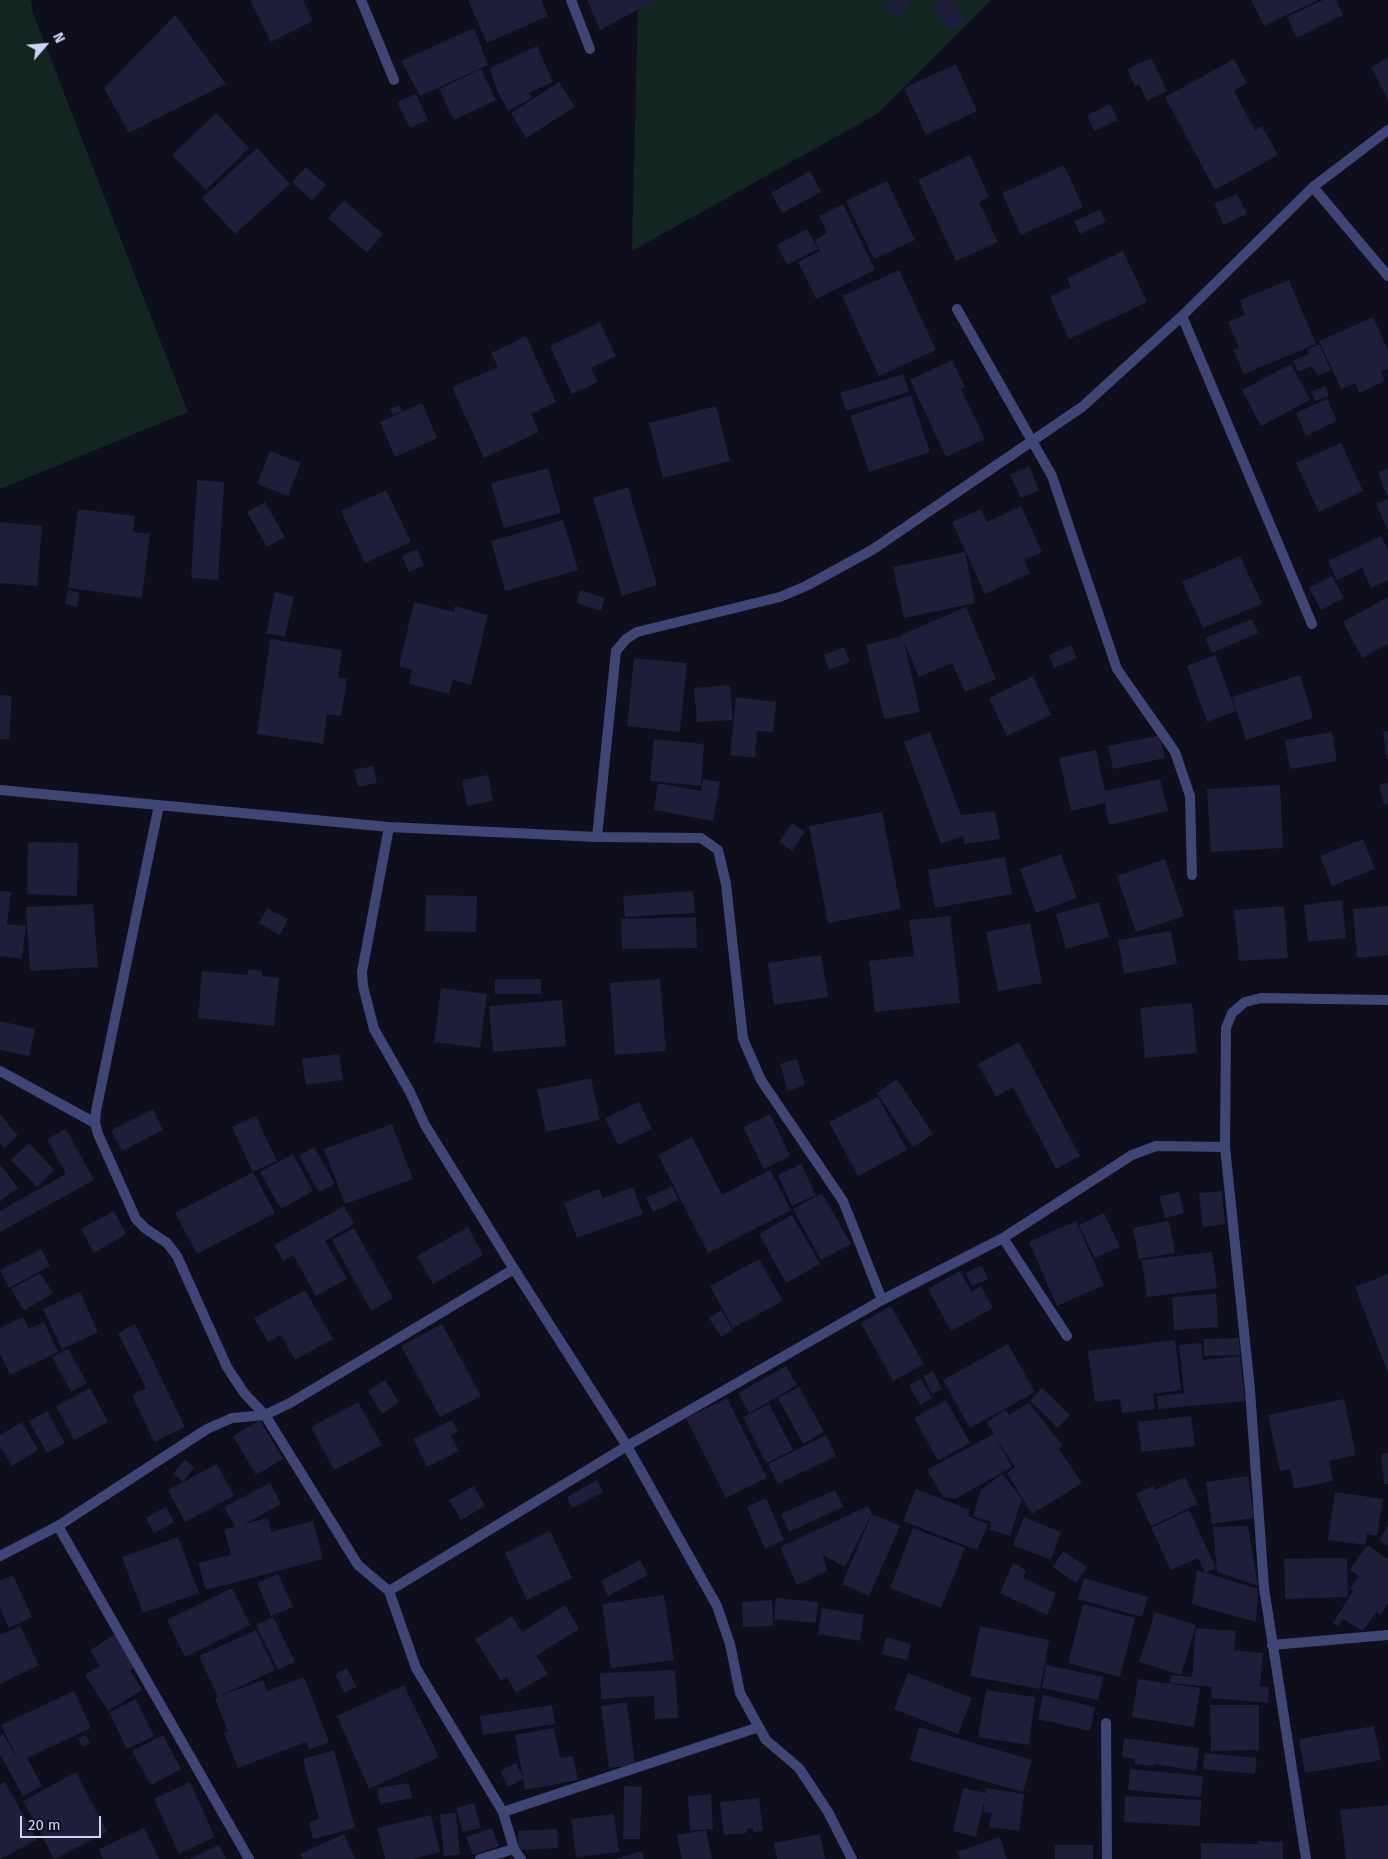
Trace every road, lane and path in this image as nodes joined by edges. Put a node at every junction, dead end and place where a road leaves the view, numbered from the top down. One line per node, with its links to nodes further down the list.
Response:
1 (361, 0): 4 (street)
2 (571, 0): 3 (street)
3 (590, 49)
4 (394, 80)
5 (1388, 130): 6 (street)
6 (1313, 187): 7 (street); 9 (street)
7 (1388, 276)
8 (957, 309): 10 (street)
9 (1182, 316): 10 (street); 11 (street)
10 (1033, 440): 15 (street); 16 (street)
11 (1312, 624)
12 (0, 790): 13 (street)
13 (159, 805): 14 (street); 19 (street)
14 (389, 827): 15 (street); 22 (street)
15 (597, 837): 23 (street)
16 (1192, 875)
17 (1388, 1000): 20 (street)
18 (0, 1071): 19 (street)
19 (95, 1123): 25 (street)
20 (1225, 1147): 21 (street); 31 (street)
21 (1003, 1238): 23 (street); 24 (street)
22 (514, 1270): 25 (street); 26 (street)
23 (882, 1300): 26 (street)
24 (1067, 1336)
25 (265, 1415): 27 (street); 29 (street)
26 (627, 1446): 29 (street); 33 (street)
27 (58, 1526): 28 (street); 36 (street)
28 (0, 1556)
29 (389, 1591): 34 (street)
30 (1388, 1635): 31 (street)
31 (1272, 1645): 41 (street)
32 (1106, 1723): 40 (street)
33 (759, 1727): 34 (street); 39 (street)
34 (503, 1812): 35 (street)
35 (514, 1849): 37 (street); 38 (street)
36 (249, 1859)
37 (480, 1859)
38 (521, 1859)
39 (852, 1859)
40 (1107, 1859)
41 (1306, 1859)

